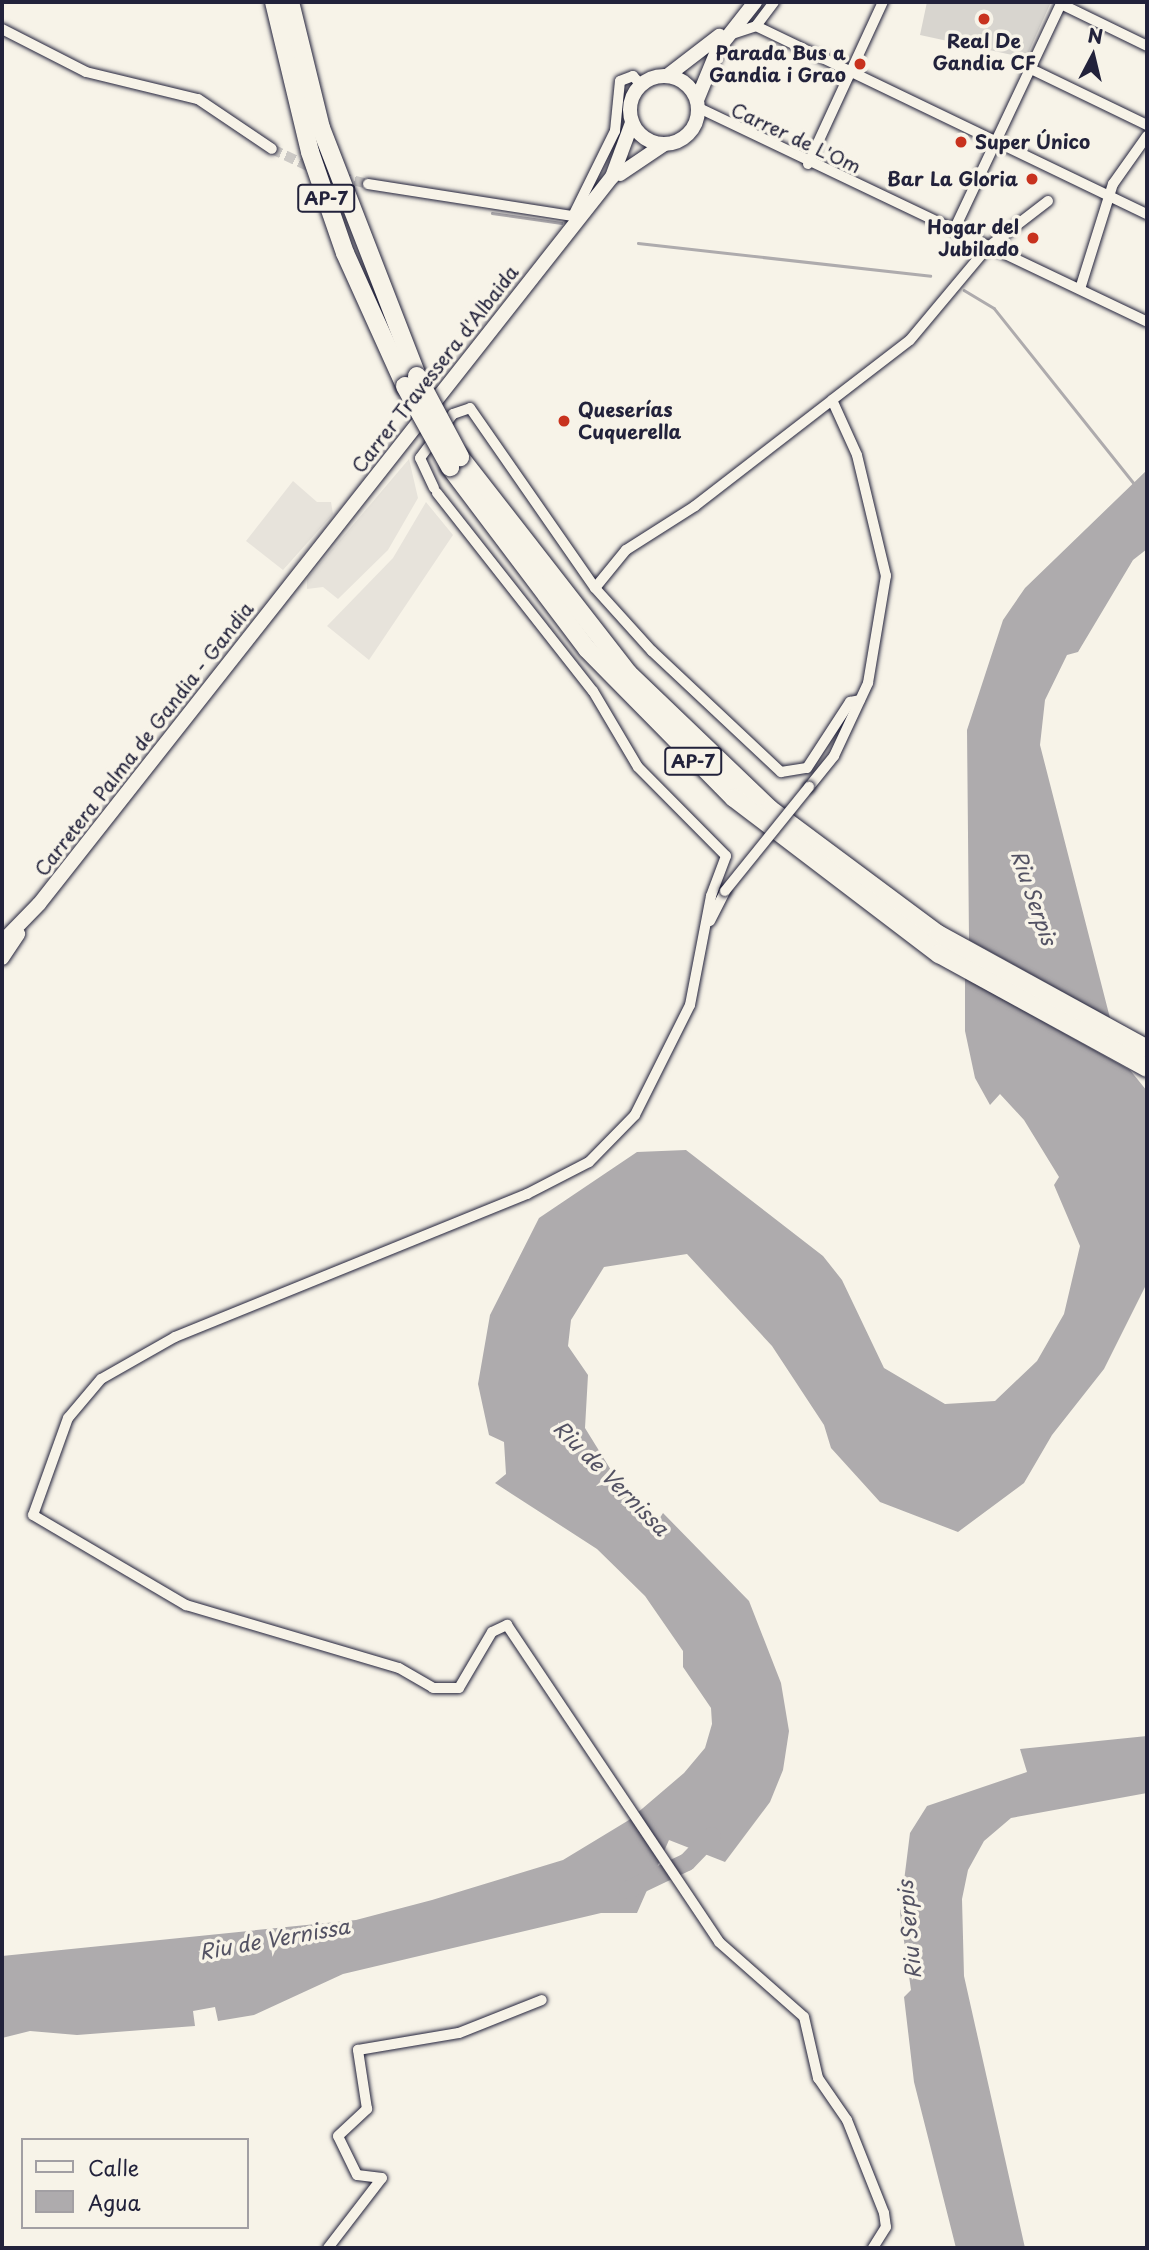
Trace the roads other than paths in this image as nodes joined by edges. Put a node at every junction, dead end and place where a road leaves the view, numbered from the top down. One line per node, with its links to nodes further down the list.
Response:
1 (274, 2): 34 (highway, AP-7)
2 (290, 2): 34 (highway, AP-7)
3 (746, 2): 14 (main road)
4 (755, 2): 10 (main road)
5 (774, 2): 8 (street)
6 (883, 2): 13 (street)
7 (1061, 3): 11 (street); 12 (street)
8 (756, 26): 10 (street); 13 (street)
9 (2, 29): 22 (street)
10 (728, 35): 16 (main road)
11 (1147, 46)
12 (1029, 68): 18 (street); 20 (street)
13 (850, 70): 20 (street); 23 (street)
14 (667, 76): 15 (main road); 16 (main road)
15 (640, 85): 17 (main road); 29 (street)
16 (698, 104): 21 (main road); 23 (street, Carrer de L'Om)
17 (632, 122): 21 (main road); 24 (main road, Carrer Travessera d'Albaida)
18 (1147, 125)
19 (1147, 136): 26 (street)
20 (996, 138): 26 (street); 30 (street)
21 (663, 145): 24 (main road, Carrer Travessera d'Albaida)
22 (272, 149)
23 (808, 164): 30 (street, Carrer de L'Om)
24 (612, 177): 29 (main road, Carrer Travessera d'Albaida)
25 (368, 184): 29 (street)
26 (1110, 192): 28 (street); 32 (street)
27 (1048, 201): 31 (street)
28 (1147, 214)
29 (576, 216): 36 (main road, Carrer Travessera d'Albaida)
30 (954, 230): 31 (street, Carrer de L'Om)
31 (987, 248): 32 (street, Carrer de L'Om); 35 (street)
32 (1080, 289): 33 (street, Carrer de L'Om)
33 (1147, 322)
34 (411, 381): 43 (highway, AP-7, bridge)
35 (832, 400): 37 (street); 38 (street)
36 (289, 586): 39 (main road, Carretera Palma de Gandia - Gandia)
37 (595, 588): 38 (street); 40 (street)
38 (860, 700): 40 (street, bridge)
39 (30, 915): 41 (main road, Carretera Palma de Gandia - Gandia); 42 (main road, Carretera Palma de Gandia - Gandia)
40 (709, 922): 48 (street)
41 (2, 942)
42 (2, 958)
43 (1003, 981): 44 (highway, AP-7); 45 (highway, AP-7)
44 (1147, 1049)
45 (1147, 1068)
46 (542, 2000): 47 (street)
47 (328, 2248)
48 (873, 2248)

